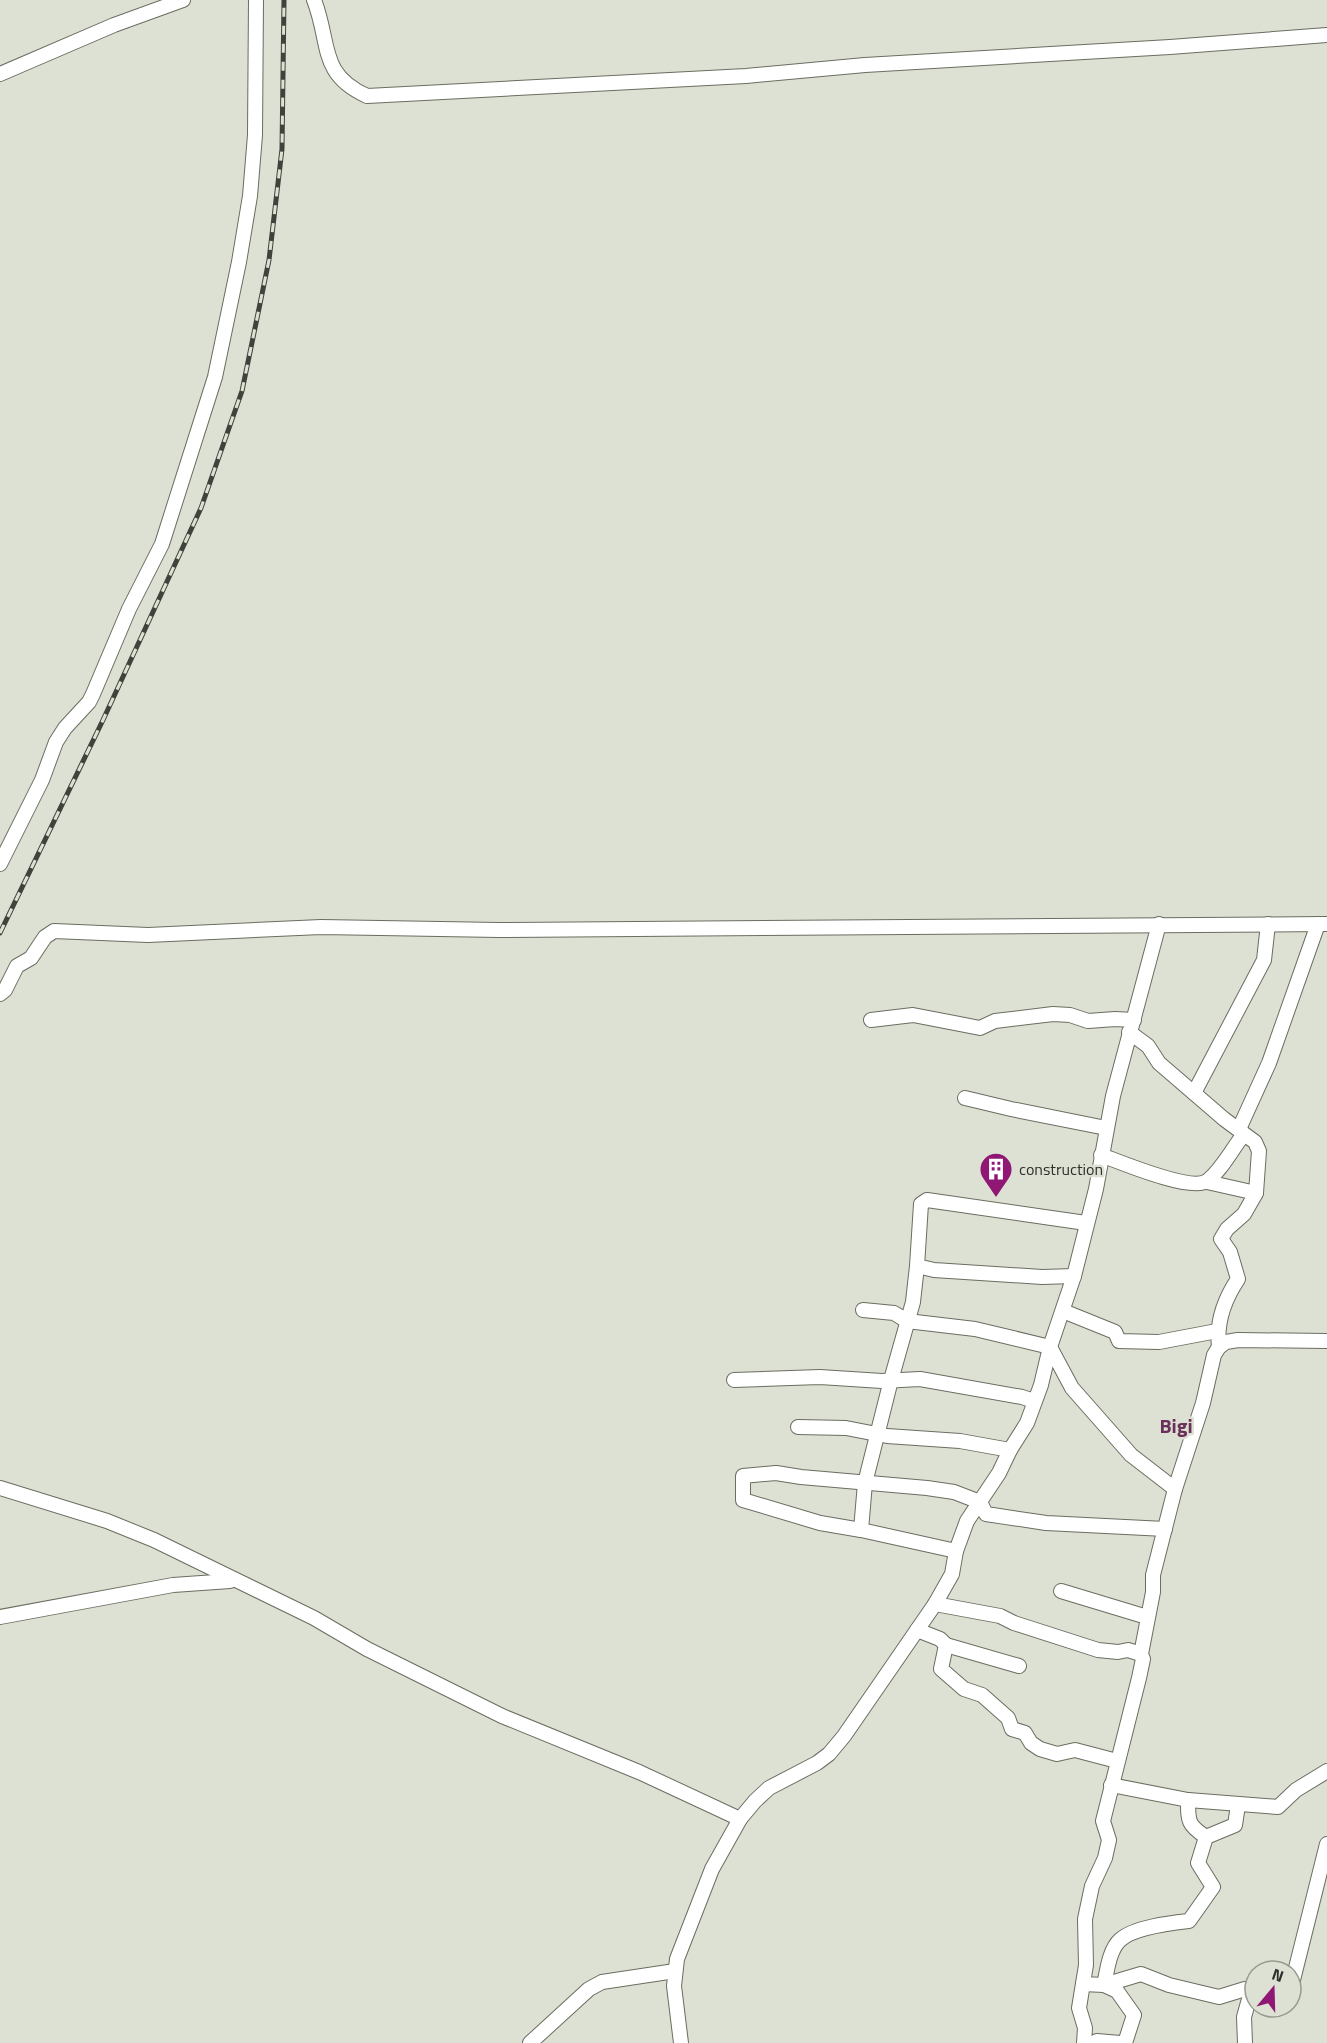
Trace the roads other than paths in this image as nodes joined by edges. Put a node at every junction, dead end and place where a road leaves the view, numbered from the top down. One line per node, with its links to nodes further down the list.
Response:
1 (183, 0): 5 (street)
2 (256, 0): 6 (street)
3 (314, 0): 4 (street)
4 (1327, 35)
5 (0, 75)
6 (0, 864)
7 (1159, 924): 8 (street); 10 (street); 12 (street)
8 (1268, 924): 9 (street); 13 (street)
9 (1323, 924): 16 (street)
10 (2, 995)
11 (871, 1020): 12 (street)
12 (1131, 1026): 13 (street); 15 (street)
13 (1194, 1093): 16 (street)
14 (965, 1098): 15 (street)
15 (1106, 1128): 17 (street)
16 (1241, 1131): 18 (street); 19 (street)
17 (1101, 1155): 18 (street); 20 (street)
18 (1207, 1182): 19 (street)
19 (1256, 1193): 26 (street)
20 (1086, 1223): 21 (street); 22 (street)
21 (918, 1266): 22 (street); 25 (street)
22 (1074, 1276): 24 (street)
23 (863, 1310): 25 (street)
24 (1063, 1311): 26 (street); 28 (street)
25 (907, 1321): 28 (street); 31 (street)
26 (1217, 1331): 29 (street)
27 (1327, 1341): 29 (street)
28 (1050, 1347): 32 (street); 38 (street)
29 (1219, 1347): 38 (street)
30 (734, 1380): 31 (street)
31 (891, 1380): 32 (street); 34 (street)
32 (1034, 1401): 35 (street)
33 (798, 1427): 34 (street)
34 (877, 1434): 35 (street); 36 (street)
35 (1010, 1450): 39 (street)
36 (865, 1483): 39 (street); 41 (street); 41 (street)
37 (0, 1488): 43 (street)
38 (1175, 1489): 40 (street)
39 (980, 1502): 40 (street); 42 (street)
40 (1165, 1529): 47 (street)
41 (861, 1530): 42 (street)
42 (956, 1551): 45 (street)
43 (238, 1583): 46 (street); 57 (street)
44 (1061, 1591): 47 (street)
45 (935, 1604): 48 (street); 50 (street)
46 (0, 1617)
47 (1147, 1617): 50 (street)
48 (917, 1630): 49 (street); 57 (street)
49 (946, 1646): 51 (street); 52 (street)
50 (1141, 1654): 52 (street)
51 (1019, 1666)
52 (1117, 1761): 54 (street)
53 (1327, 1771): 56 (street)
54 (1111, 1785): 55 (street); 62 (street)
55 (1188, 1800): 56 (street); 58 (street)
56 (1238, 1805): 58 (street)
57 (740, 1819): 61 (street)
58 (1206, 1838): 63 (street)
59 (1327, 1844): 60 (street)
60 (1298, 1959)
61 (675, 1971): 66 (street); 67 (street)
62 (1083, 1984): 63 (street); 68 (street)
63 (1104, 1985): 64 (street); 71 (street)
64 (1243, 1992)
65 (1244, 2019): 72 (street)
66 (530, 2043)
67 (681, 2043)
68 (1084, 2043)
69 (1094, 2043): 70 (street)
70 (1120, 2043)
71 (1125, 2043)
72 (1245, 2043)

